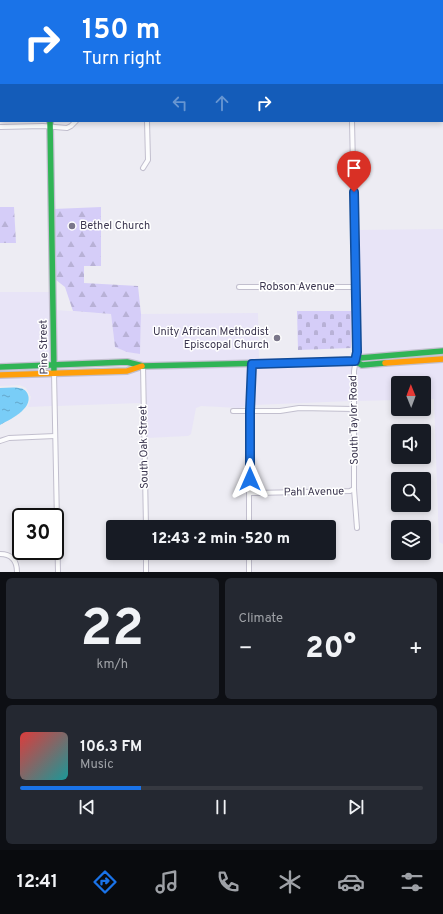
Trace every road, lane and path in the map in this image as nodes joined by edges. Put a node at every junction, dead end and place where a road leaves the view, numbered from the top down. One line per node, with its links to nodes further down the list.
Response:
1 (75, 122): 4 (street)
2 (147, 122): 6 (street)
3 (352, 122): 8 (street, South Taylor Road)
4 (50, 124): 5 (street); 12 (main road, Pine Street)
5 (0, 127)
6 (142, 168)
7 (239, 287): 8 (street, Robson Avenue)
8 (356, 287): 11 (street, South Taylor Road)
9 (443, 351): 11 (main road)
10 (443, 359): 11 (main road)
11 (355, 361): 13 (main road); 18 (street, South Taylor Road)
12 (54, 364): 14 (main road); 15 (main road); 16 (main road, Pine Street)
13 (252, 364): 14 (main road); 20 (street)
14 (143, 366): 16 (main road); 25 (street, South Oak Street)
15 (0, 367)
16 (54, 372): 17 (main road); 21 (street, Pine Street)
17 (0, 375)
18 (354, 409): 20 (street); 23 (street, South Taylor Road)
19 (233, 411): 20 (street)
20 (250, 411): 24 (street)
21 (55, 436): 22 (street); 32 (street, Pine Street)
22 (0, 441)
23 (354, 489): 24 (street, Pahl Avenue); 27 (street, South Taylor Road)
24 (250, 493): 26 (street)
25 (146, 520)
26 (250, 520)
27 (357, 528)
28 (0, 554): 31 (street)
29 (146, 560): 33 (street)
30 (249, 560): 34 (street)
31 (18, 572)
32 (58, 572)
33 (146, 572)
34 (249, 572)

